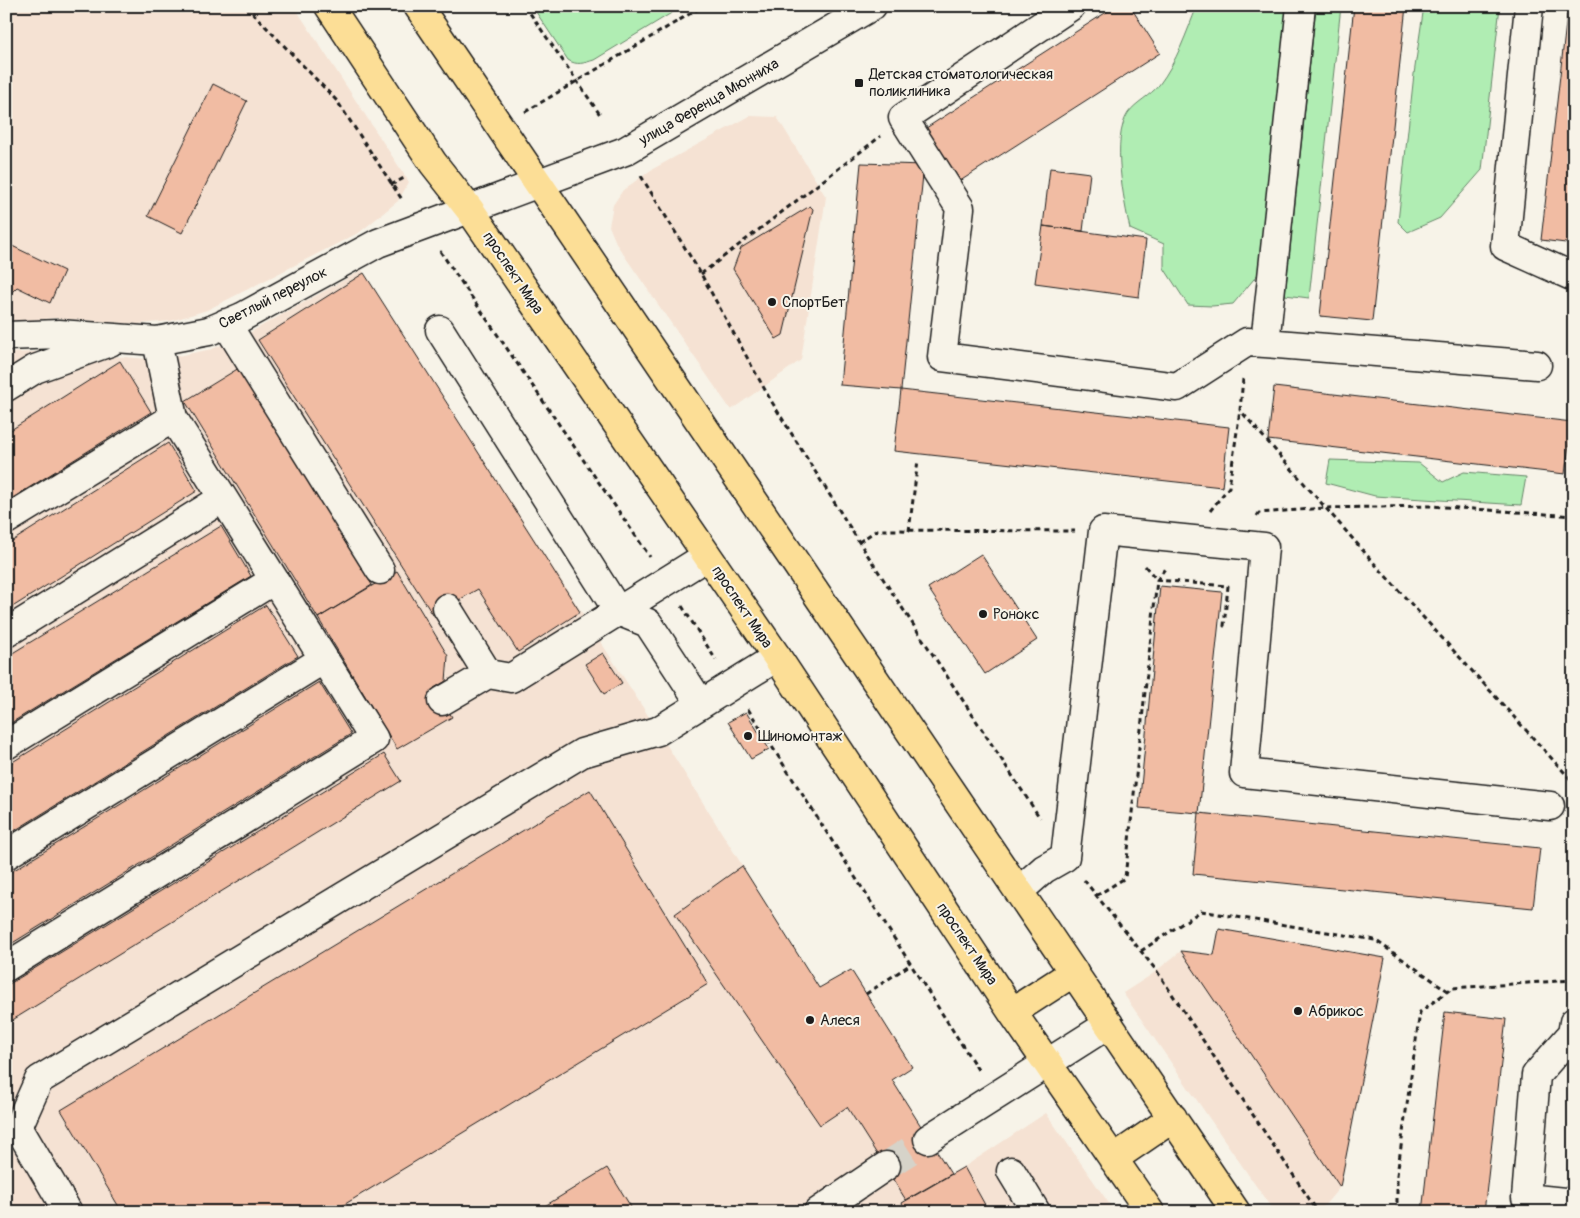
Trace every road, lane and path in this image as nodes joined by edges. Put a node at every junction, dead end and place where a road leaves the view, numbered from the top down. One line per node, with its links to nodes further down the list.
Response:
1 (246, 6): 17 (path)
2 (329, 6): 18 (main road, проспект Мира)
3 (418, 6): 16 (main road)
4 (525, 6): 10 (path)
5 (703, 6): 10 (path)
6 (872, 6): 16 (street, улица Ференца Мюнниха)
7 (1070, 6): 13 (street)
8 (1301, 6): 27 (street)
9 (1529, 6): 21 (street)
10 (577, 82): 11 (path); 12 (path)
11 (525, 112)
12 (601, 116)
13 (903, 118): 20 (path); 27 (street)
14 (639, 173): 20 (path)
15 (406, 177): 17 (path)
16 (539, 183): 18 (street, улица Ференца Мюнниха); 64 (main road)
17 (391, 185): 19 (path)
18 (470, 210): 19 (street, Светлый переулок); 44 (main road, проспект Мира)
19 (422, 227): 22 (street, Светлый переулок); 48 (path)
20 (701, 274): 42 (path)
21 (1574, 277)
22 (226, 324): 26 (street, Светлый переулок); 45 (street)
23 (440, 330): 50 (street)
24 (6, 336): 25 (street, Светлый переулок)
25 (119, 339): 26 (street, Светлый переулок); 30 (street)
26 (157, 341): 33 (street)
27 (1256, 343): 28 (street); 32 (path)
28 (1537, 365)
29 (6, 368): 30 (street)
30 (35, 370): 31 (street)
31 (6, 387)
32 (1240, 410): 36 (path); 41 (path)
33 (174, 418): 35 (street); 38 (street)
34 (918, 460): 39 (path)
35 (223, 498): 46 (street); 52 (street)
36 (1325, 508): 37 (path); 43 (path); 60 (path)
37 (1574, 516)
38 (6, 520)
39 (909, 531): 40 (path); 42 (path)
40 (1103, 531): 41 (street); 63 (street)
41 (1188, 539): 43 (street); 47 (path)
42 (859, 542): 63 (path)
43 (1247, 545): 51 (street)
44 (707, 556): 48 (street); 53 (main road, проспект Мира)
45 (380, 570)
46 (274, 580): 54 (street); 59 (street)
47 (1157, 580): 51 (path); 65 (path)
48 (666, 582): 50 (street); 56 (path)
49 (447, 608): 55 (street)
50 (618, 611): 55 (street); 58 (street)
51 (1258, 629): 61 (street)
52 (6, 633)
53 (777, 657): 56 (street); 73 (main road, проспект Мира)
54 (324, 660): 62 (street); 68 (street)
55 (488, 674): 57 (street)
56 (732, 684): 58 (street); 67 (path)
57 (442, 701)
58 (701, 704): 84 (street)
59 (6, 745)
60 (1574, 783)
61 (1550, 806)
62 (6, 855)
63 (1065, 857): 64 (street); 65 (path)
64 (1019, 891): 69 (main road)
65 (1096, 896): 66 (path)
66 (1141, 951): 71 (path); 89 (path)
67 (911, 964): 72 (path); 77 (path)
68 (6, 967)
69 (1074, 972): 73 (main road); 75 (main road)
70 (1574, 980): 71 (path)
71 (1448, 992): 90 (path)
72 (866, 994)
73 (1012, 1012): 76 (main road, проспект Мира)
74 (1574, 1022): 83 (street)
75 (1109, 1024): 76 (street); 78 (main road)
76 (1047, 1063): 77 (street); 80 (main road, проспект Мира)
77 (995, 1096): 79 (street)
78 (1173, 1118): 80 (main road); 88 (main road)
79 (928, 1139)
80 (1113, 1159): 87 (main road, проспект Мира)
81 (886, 1166): 85 (street)
82 (1011, 1171): 86 (street)
83 (1574, 1204)
84 (68, 1212)
85 (818, 1212)
86 (1036, 1212)
87 (1150, 1212)
88 (1236, 1212)
89 (1318, 1212)
90 (1397, 1212)

